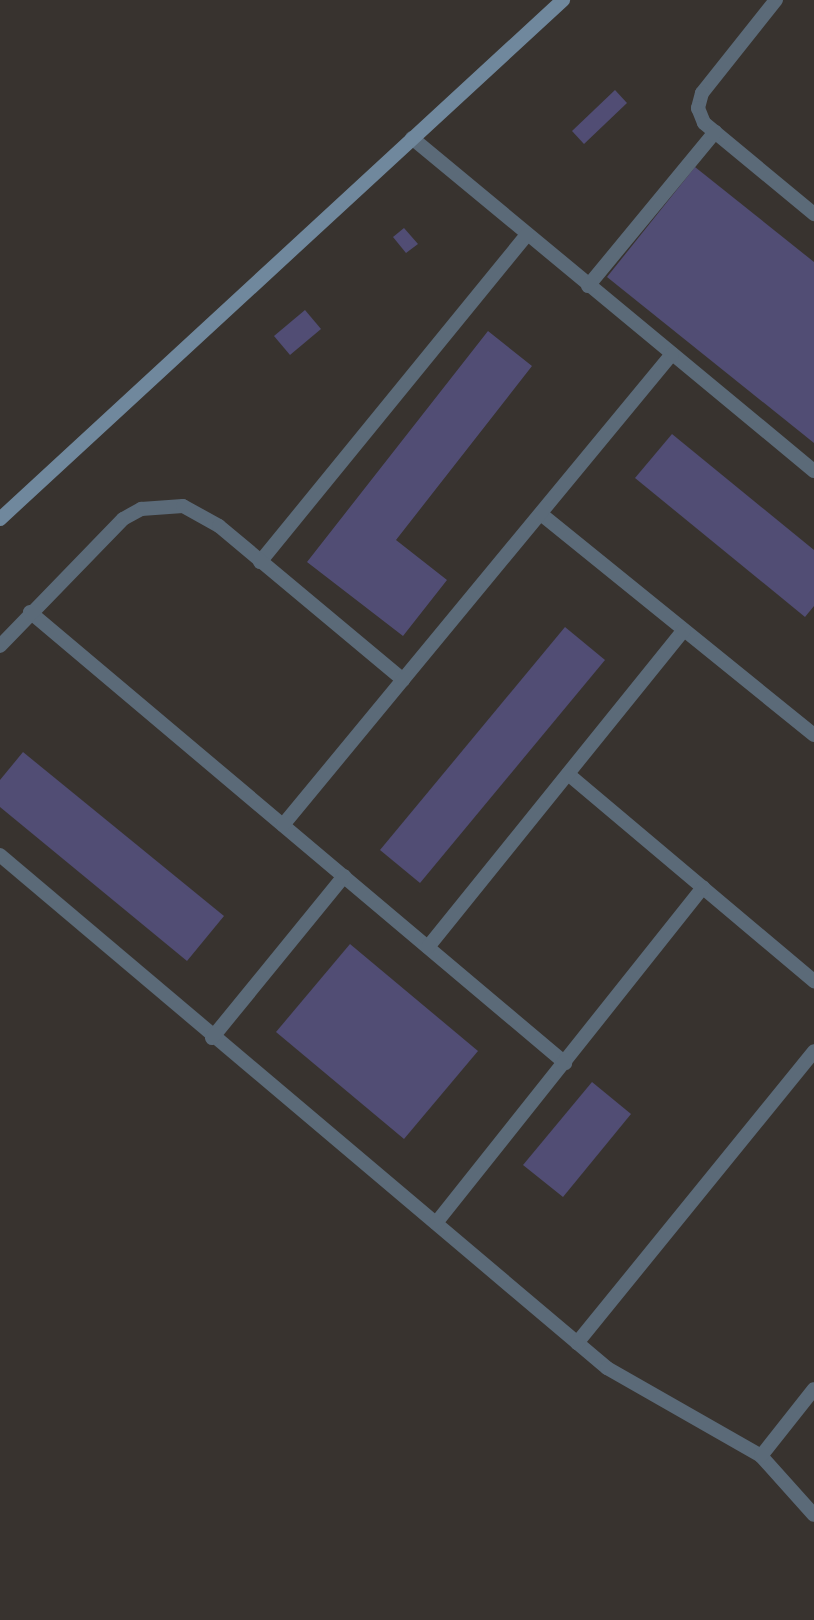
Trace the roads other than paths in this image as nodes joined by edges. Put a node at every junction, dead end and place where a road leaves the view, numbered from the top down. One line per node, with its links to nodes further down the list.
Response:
1 (563, 0): 4 (main road)
2 (776, 0): 3 (street)
3 (715, 132): 5 (street); 7 (street)
4 (412, 138): 6 (street); 11 (main road)
5 (814, 214)
6 (527, 235): 7 (street); 12 (street)
7 (588, 286): 8 (street)
8 (672, 354): 9 (street); 10 (street)
9 (814, 471)
10 (541, 514): 14 (street); 16 (street)
11 (0, 519)
12 (260, 562): 13 (street); 16 (street)
13 (30, 612): 15 (street); 19 (street)
14 (684, 630): 17 (street); 18 (street)
15 (0, 646)
16 (403, 680): 19 (street)
17 (814, 735)
18 (568, 774): 22 (street); 23 (street)
19 (283, 825): 21 (street)
20 (0, 855): 25 (street)
21 (344, 876): 23 (street); 25 (street)
22 (703, 887): 24 (street); 27 (street)
23 (428, 947): 27 (street)
24 (814, 981)
25 (212, 1038): 28 (street)
26 (814, 1051): 29 (street)
27 (565, 1063): 28 (street)
28 (436, 1223): 29 (street)
29 (577, 1343): 31 (street)
30 (814, 1389): 31 (street)
31 (761, 1456): 32 (street)
32 (814, 1516)

